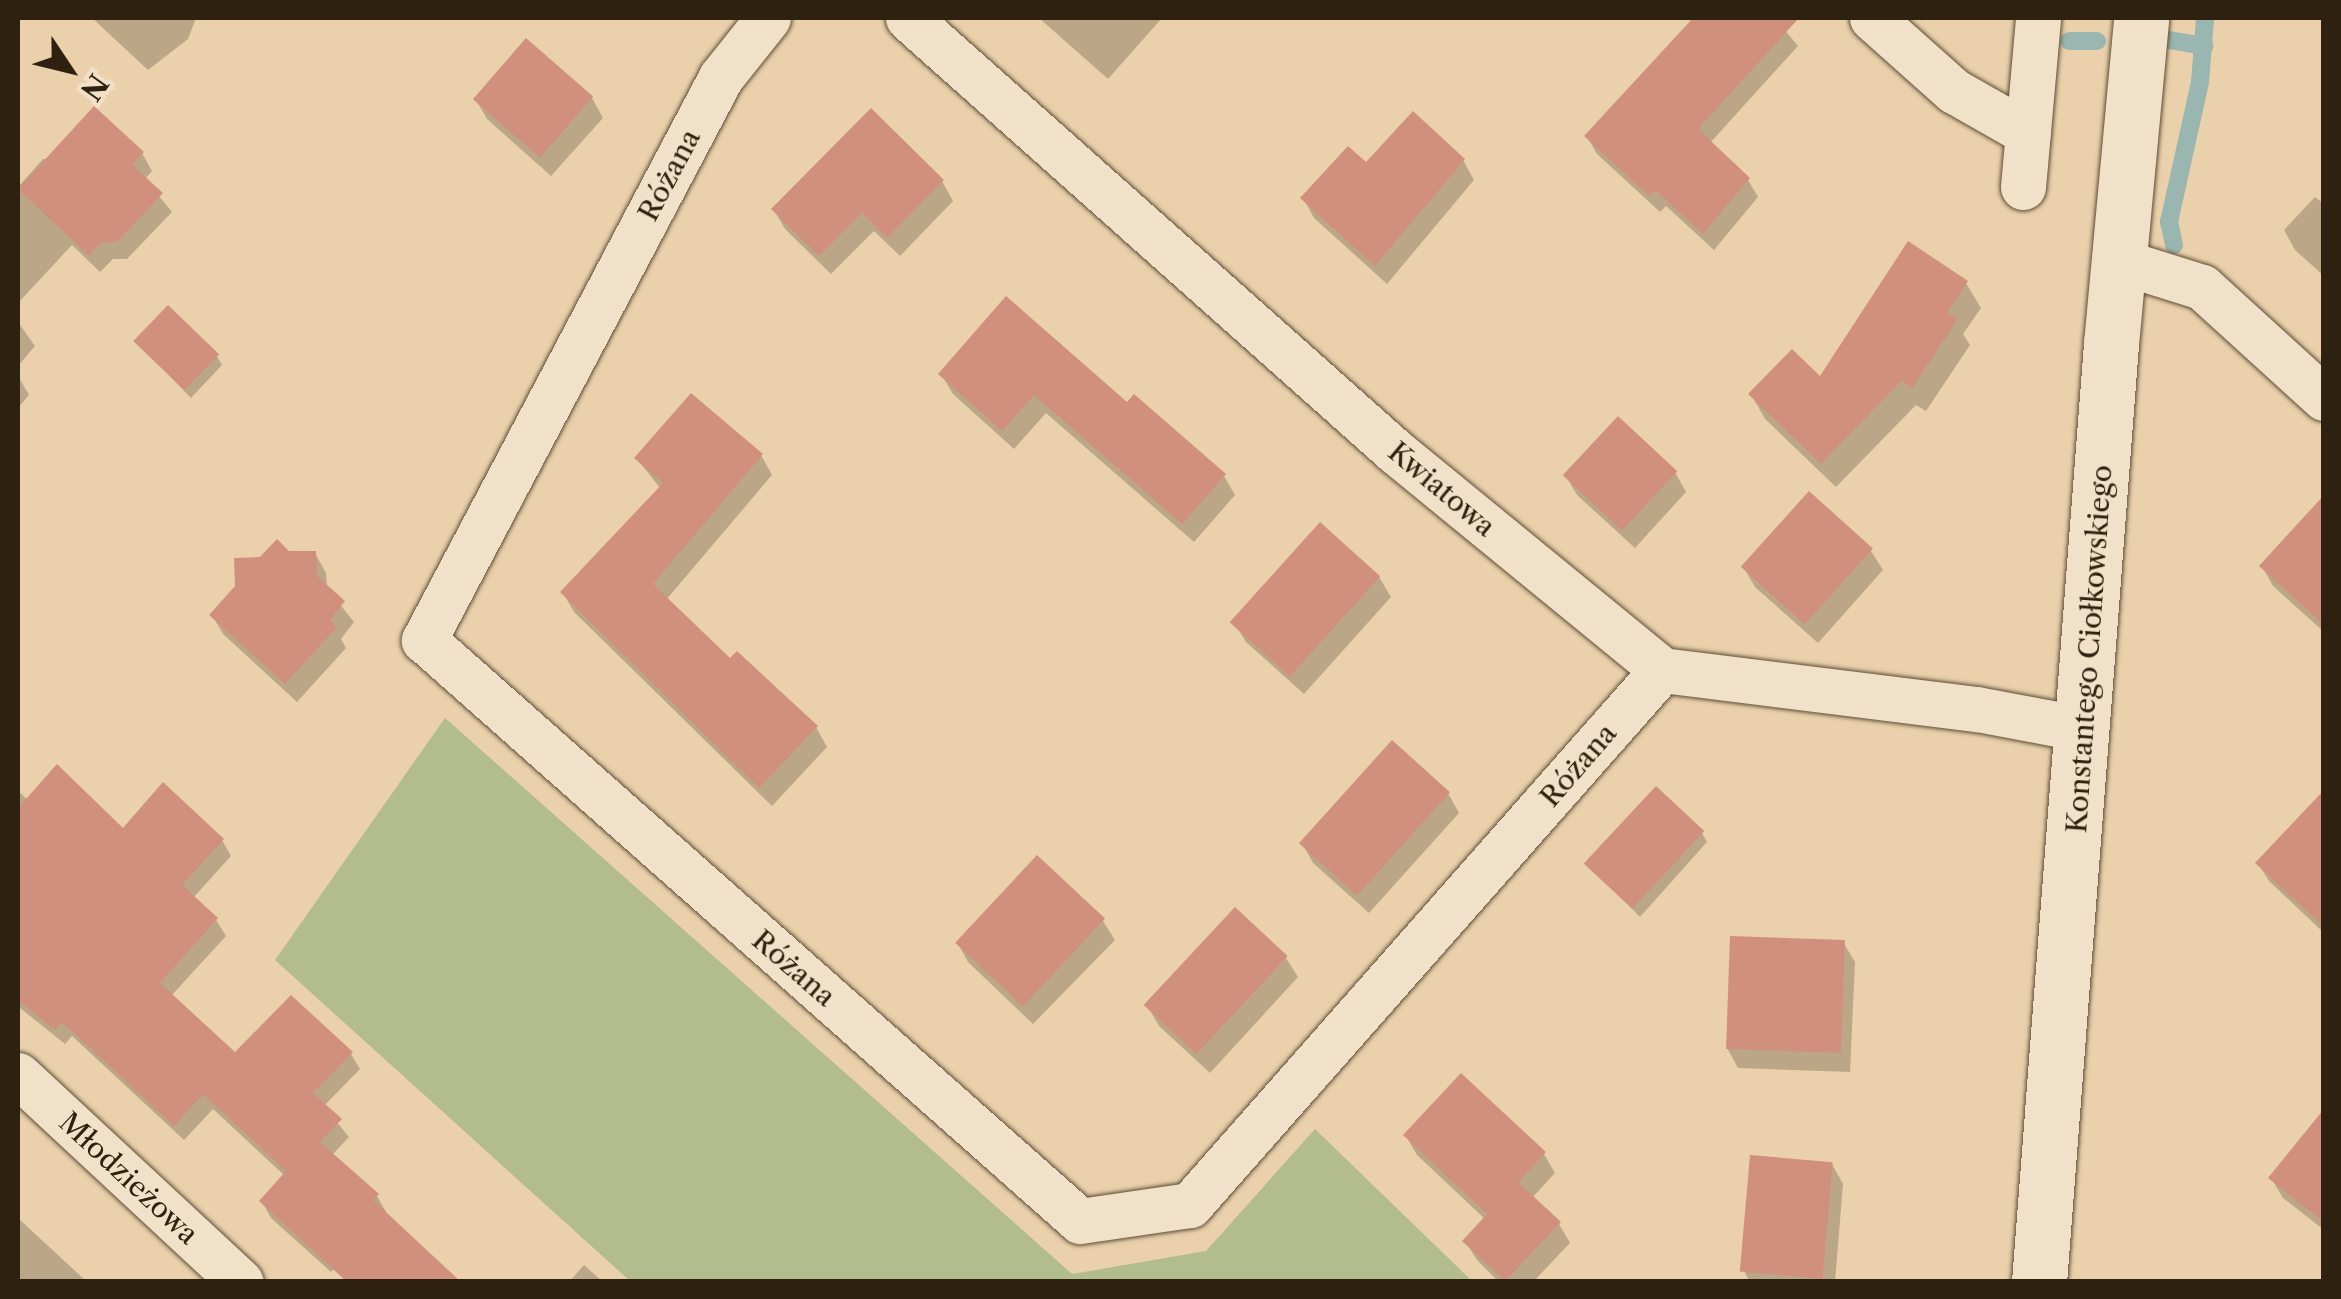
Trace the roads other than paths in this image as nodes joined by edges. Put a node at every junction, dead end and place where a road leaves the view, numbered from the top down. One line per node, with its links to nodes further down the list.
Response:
1 (768, 18): 10 (street, Różana)
2 (908, 18): 10 (street, Kwiatowa)
3 (1872, 18): 6 (street)
4 (2038, 18): 6 (street)
5 (2140, 18): 8 (street, Konstantego Ciołkowskiego)
6 (2028, 133): 7 (street)
7 (2023, 187)
8 (2119, 261): 9 (street); 11 (street, Konstantego Ciołkowskiego)
9 (2324, 398)
10 (1662, 670): 11 (street)
11 (2084, 730): 14 (street, Konstantego Ciołkowskiego)
12 (18, 1074): 13 (street, Młodzieżowa)
13 (241, 1282)
14 (2040, 1282)

